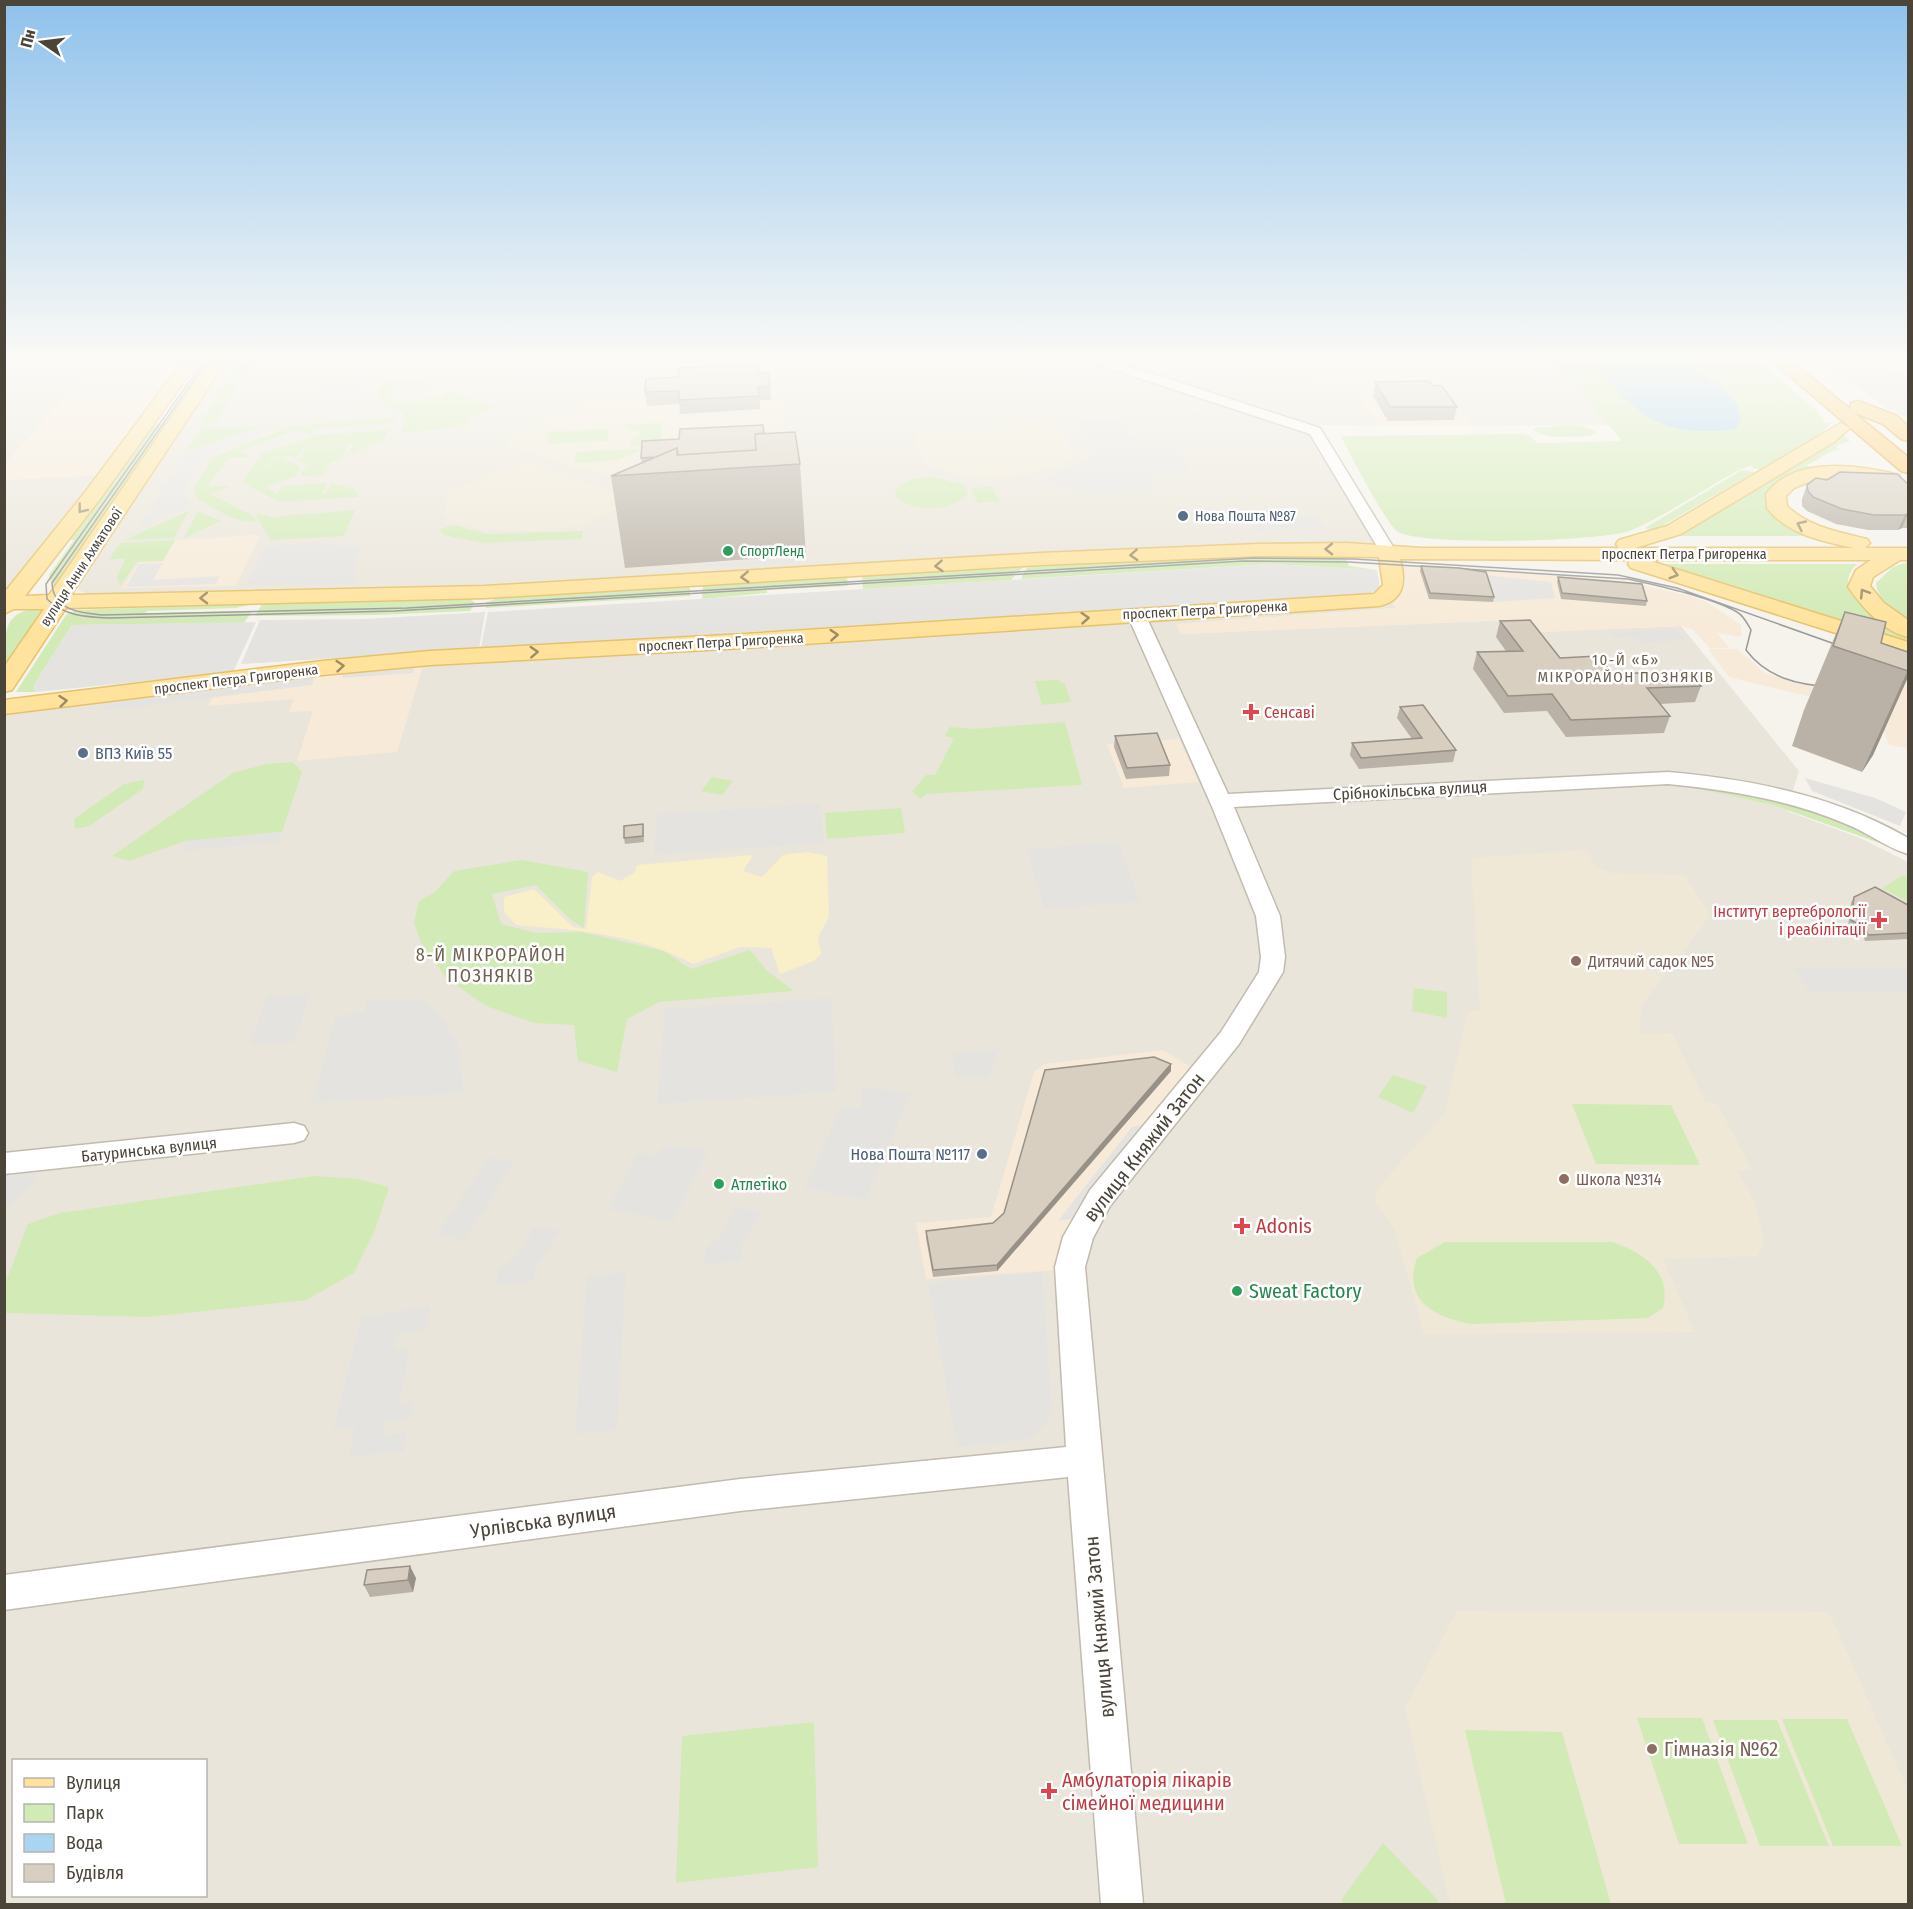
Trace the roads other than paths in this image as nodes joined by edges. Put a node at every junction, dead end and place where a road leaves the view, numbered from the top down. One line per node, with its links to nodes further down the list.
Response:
1 (126, 450): 12 (main road, вулиця Анни Ахматової, one-way to 12)
2 (158, 450): 11 (main road, вулиця Анни Ахматової)
3 (1327, 450): 8 (street)
4 (1808, 450): 10 (main road)
5 (1869, 450): 7 (highway)
6 (1878, 450): 7 (highway)
7 (1906, 478): 9 (main road, one-way to 7)
8 (1387, 550): 10 (main road, проспект Петра Григоренка); 11 (main road, проспект Петра Григоренка, one-way to 11); 13 (main road, проспект Петра Григоренка)
9 (1898, 550): 10 (main road, проспект Петра Григоренка); 14 (main road, one-way to 9)
10 (1600, 551): 15 (main road, one-way to 15)
11 (57, 601): 12 (main road, проспект Петра Григоренка); 16 (main road, вулиця Анни Ахматової)
12 (6, 605)
13 (1136, 614): 17 (main road, проспект Петра Григоренка, one-way to 13); 19 (street, вулиця Княжий Затон)
14 (1908, 630)
15 (1908, 649)
16 (4, 685)
17 (4, 707)
18 (1599, 781): 19 (street, Срібнокільська вулиця); 20 (street, Срібнокільська вулиця); 21 (street, Срібнокільська вулиця)
19 (1220, 801): 24 (street, вулиця Княжий Затон)
20 (1908, 847)
21 (1908, 862)
22 (294, 1133): 23 (street, Батуринська вулиця)
23 (4, 1164)
24 (1084, 1460): 25 (street, Урлівська вулиця); 26 (street, вулиця Княжий Затон)
25 (4, 1593)
26 (1122, 1905)

